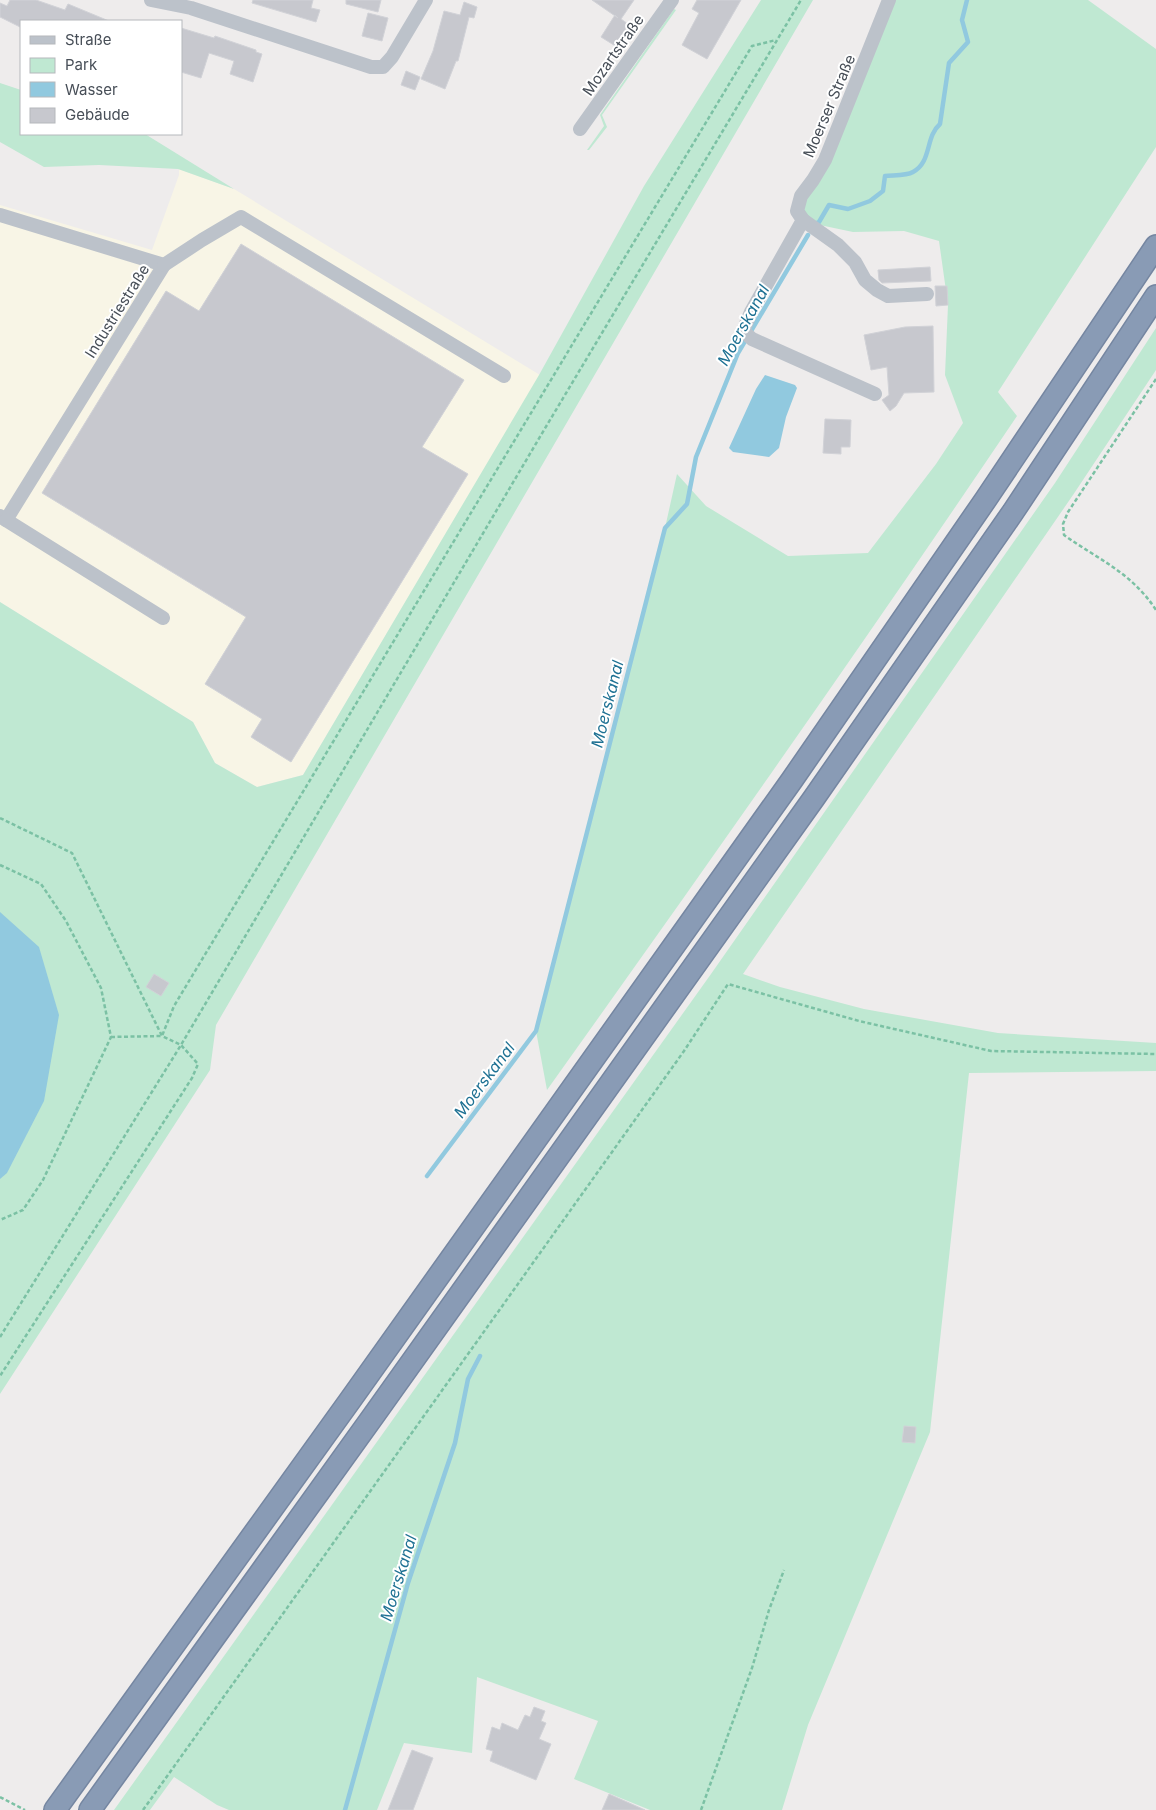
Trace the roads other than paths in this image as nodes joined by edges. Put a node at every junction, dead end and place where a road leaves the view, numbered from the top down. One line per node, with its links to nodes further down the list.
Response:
1 (151, 0): 5 (street)
2 (426, 0): 5 (street)
3 (672, 0): 6 (street, Mozartstraße)
4 (889, 0): 8 (street, Moerser Straße)
5 (192, 4)
6 (580, 129)
7 (0, 215): 10 (street, Industriestraße)
8 (802, 220): 11 (street); 14 (street)
9 (1156, 246): 17 (highway)
10 (164, 265): 13 (street); 15 (street, Industriestraße)
11 (927, 294)
12 (1156, 296): 18 (highway)
13 (504, 376)
14 (875, 394)
15 (3, 518): 16 (street, Industriestraße)
16 (163, 618)
17 (55, 1810)
18 (90, 1810)

